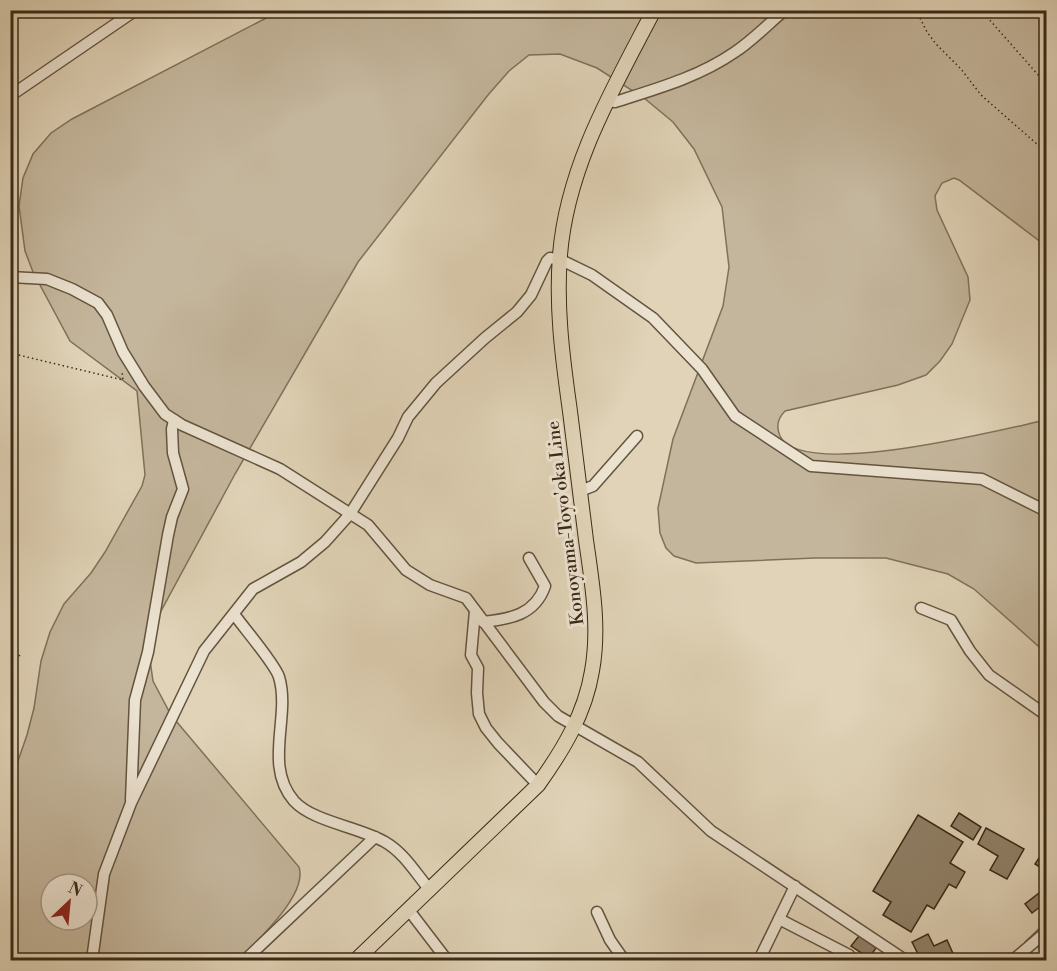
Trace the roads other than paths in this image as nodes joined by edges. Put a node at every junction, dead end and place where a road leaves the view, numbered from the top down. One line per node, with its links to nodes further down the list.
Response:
1 (136, 10): 4 (street)
2 (654, 10): 5 (main road, Konoyama-Toyo'oka Line)
3 (785, 10): 5 (street)
4 (10, 96)
5 (607, 101): 6 (main road, Konoyama-Toyo'oka Line)
6 (559, 259): 10 (main road, Konoyama-Toyo'oka Line); 11 (street); 12 (street)
7 (10, 277): 8 (street)
8 (174, 420): 12 (street); 21 (street)
9 (637, 436): 10 (street)
10 (580, 491): 19 (main road, Konoyama-Toyo'oka Line)
11 (1047, 510)
12 (350, 514): 15 (street); 16 (street)
13 (529, 558): 17 (street)
14 (921, 608): 18 (street)
15 (476, 611): 17 (street); 20 (street)
16 (234, 614): 21 (street); 22 (street)
17 (483, 622): 19 (street)
18 (1047, 715)
19 (575, 727): 20 (main road, Konoyama-Toyo'oka Line); 23 (street)
20 (538, 785): 24 (main road, Konoyama-Toyo'oka Line)
21 (131, 803): 29 (street)
22 (375, 837): 24 (street); 30 (street)
23 (795, 886): 27 (street); 36 (street)
24 (429, 889): 25 (main road, Konoyama-Toyo'oka Line)
25 (408, 909): 31 (main road, Konoyama-Toyo'oka Line); 32 (street)
26 (597, 912): 33 (street)
27 (779, 919): 34 (street); 35 (street)
28 (1047, 932): 37 (street)
29 (92, 960)
30 (245, 960)
31 (357, 960)
32 (447, 960)
33 (624, 960)
34 (759, 960)
35 (853, 960)
36 (905, 960)
37 (1013, 960)

